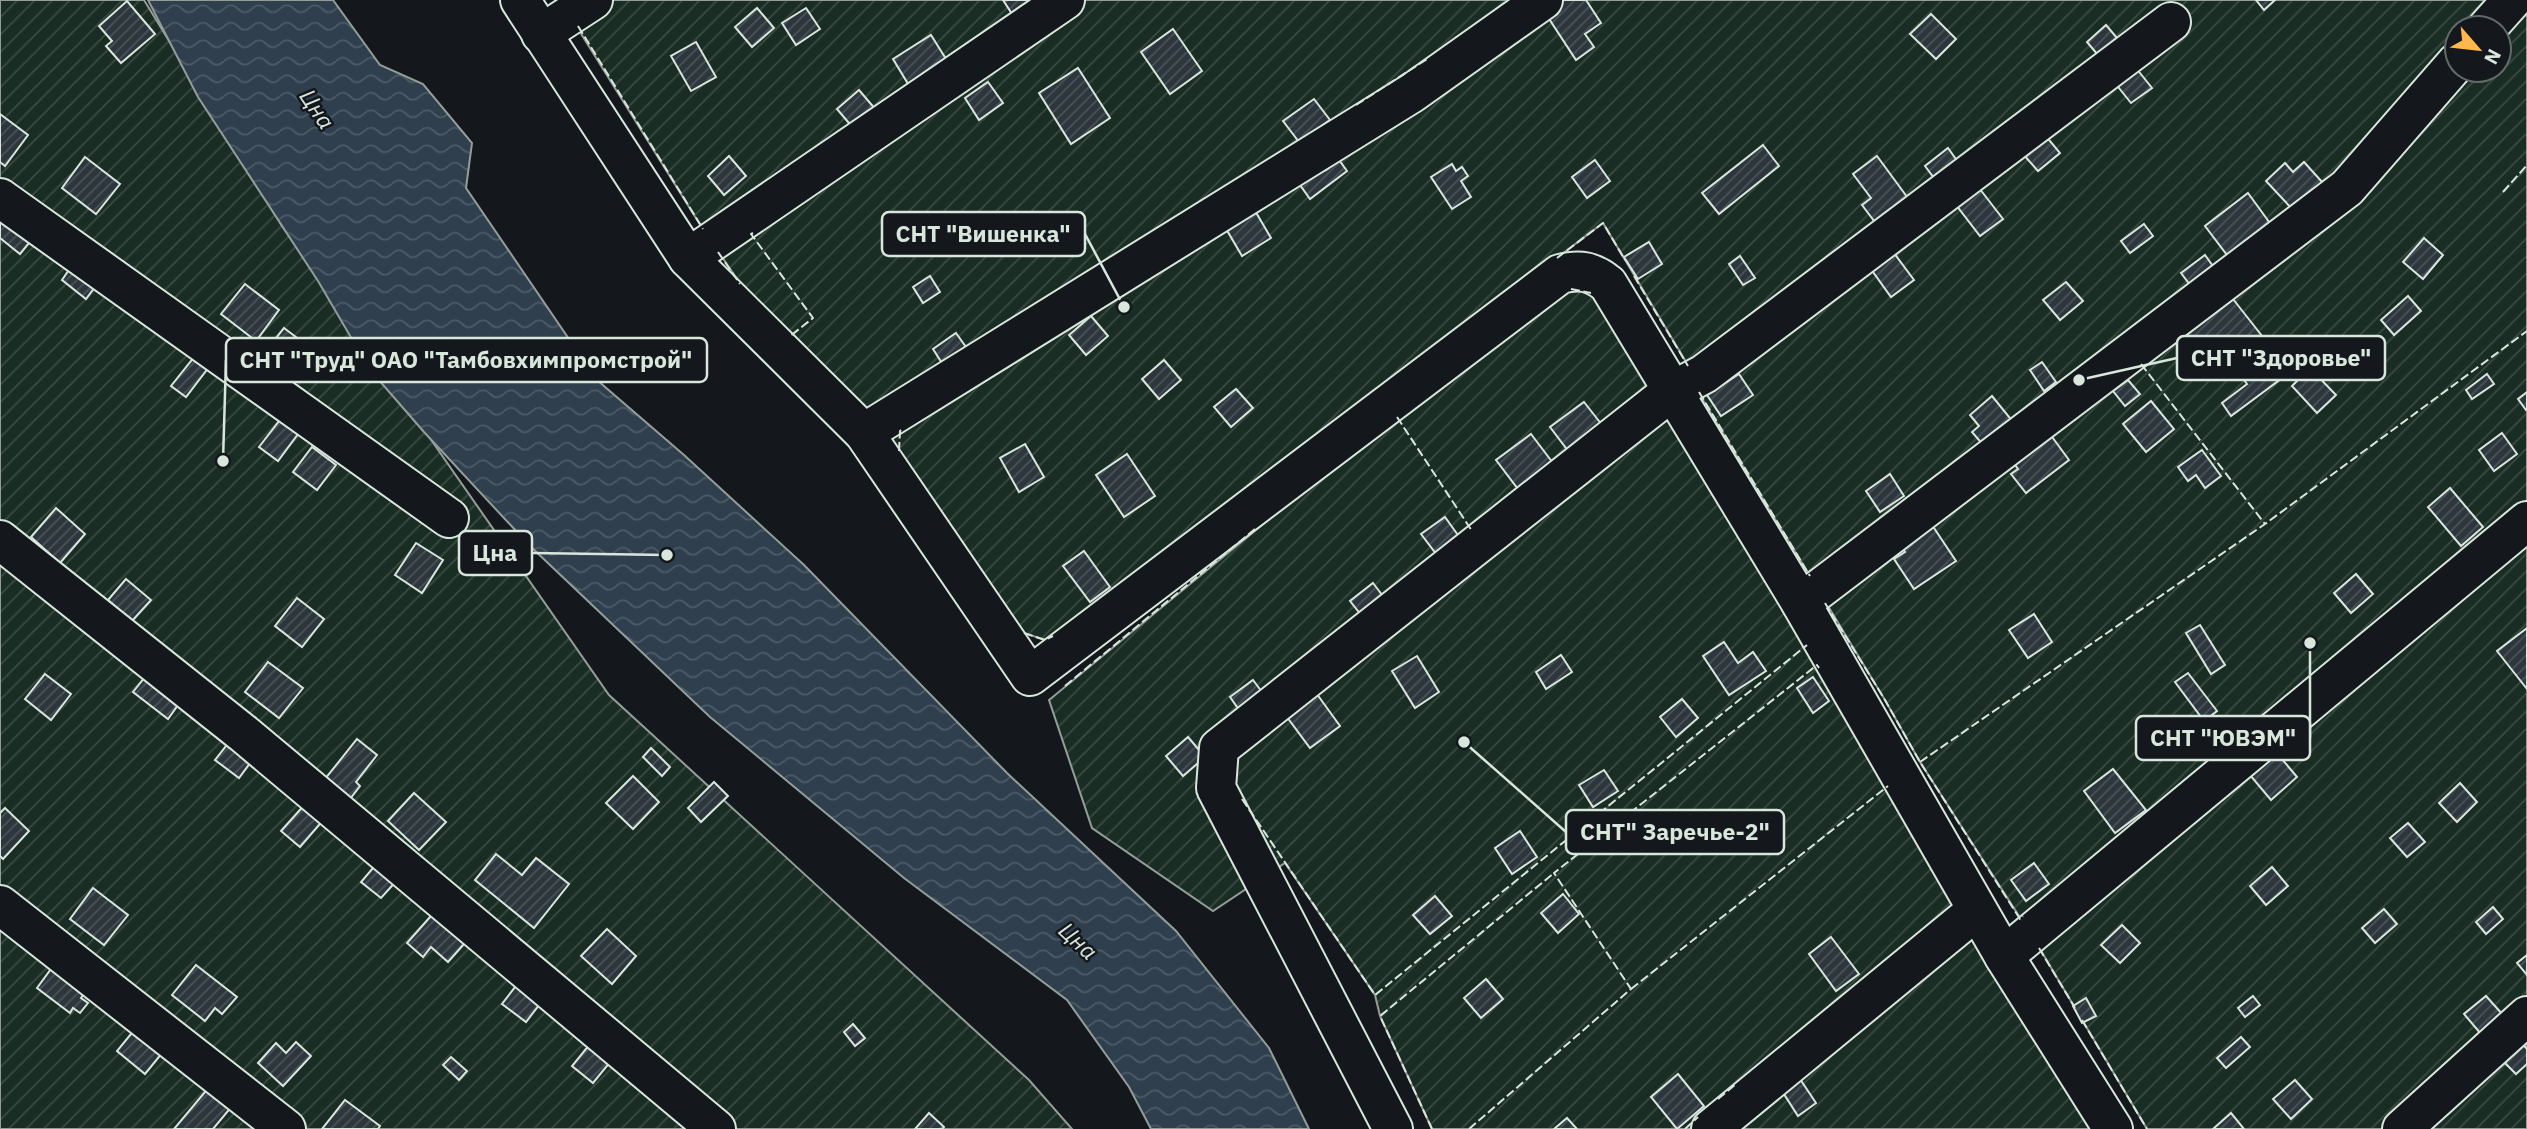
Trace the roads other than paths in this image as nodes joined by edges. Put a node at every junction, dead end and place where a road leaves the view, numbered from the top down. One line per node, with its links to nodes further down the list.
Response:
1 (520, 0): 8 (street)
2 (593, 0): 8 (street)
3 (1065, 0): 11 (street)
4 (1543, 0): 13 (street)
5 (2512, 0): 6 (street)
6 (2500, 14)
7 (2171, 22): 12 (street)
8 (541, 34): 11 (street)
9 (2443, 78): 17 (street)
10 (0, 198): 14 (street)
11 (688, 258): 13 (street)
12 (1672, 391): 13 (street); 17 (street); 24 (street)
13 (864, 433)
14 (449, 518)
15 (2527, 521): 20 (street)
16 (0, 540): 23 (street)
17 (1801, 603): 19 (street)
18 (0, 905): 22 (street)
19 (1977, 909): 20 (street); 25 (street)
20 (2004, 956): 26 (street)
21 (2527, 1016): 27 (street)
22 (286, 1129)
23 (716, 1129)
24 (1393, 1129)
25 (1711, 1129)
26 (2113, 1129)
27 (2402, 1129)

